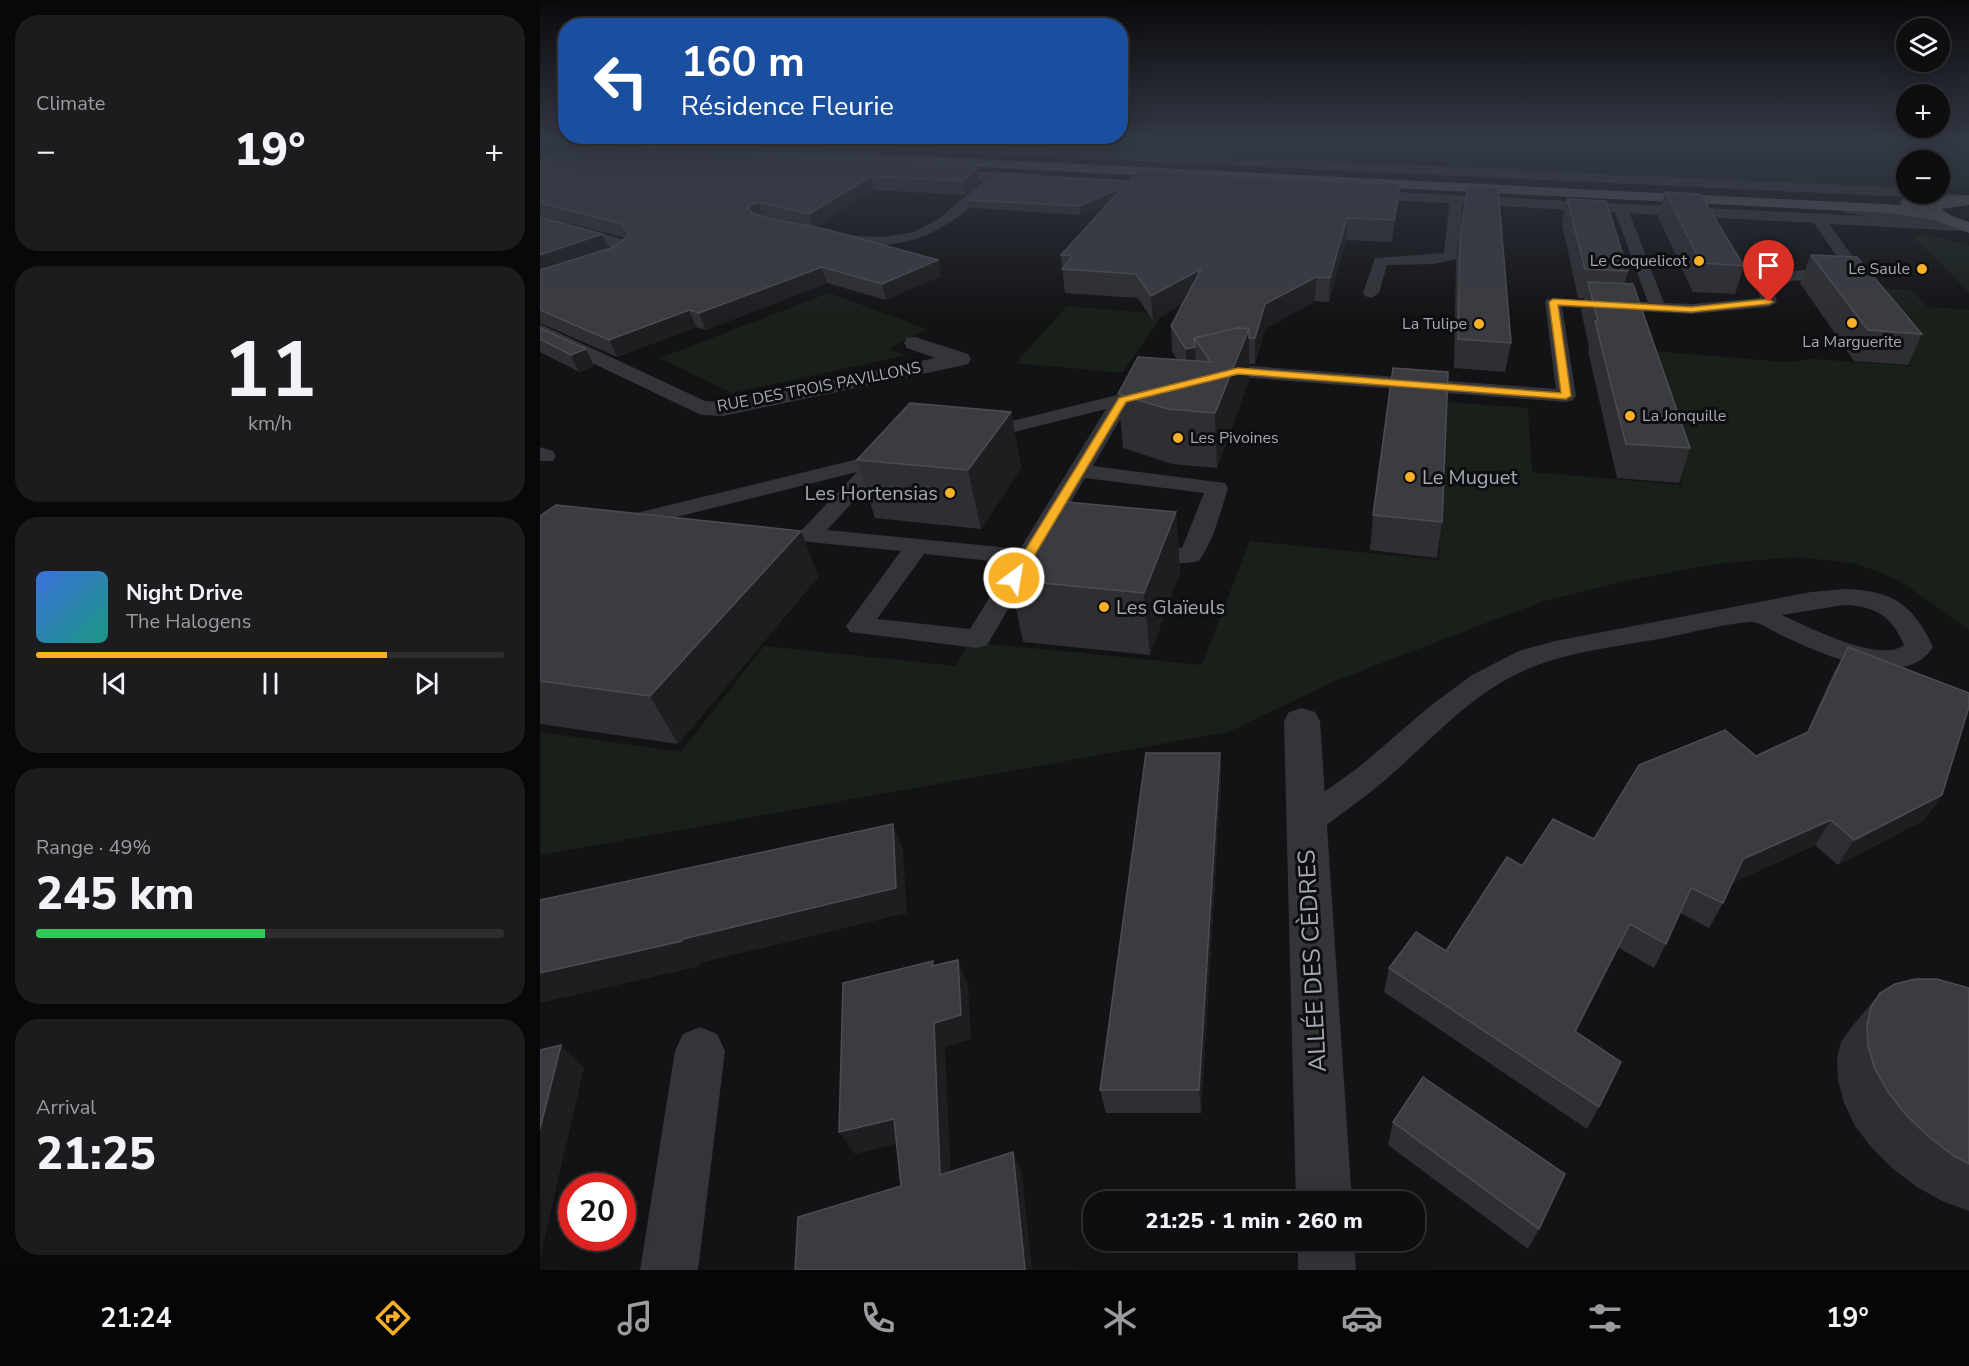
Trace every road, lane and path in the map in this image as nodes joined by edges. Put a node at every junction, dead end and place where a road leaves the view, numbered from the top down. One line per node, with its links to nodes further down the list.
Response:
1 (968, 200): 11 (lane)
2 (1454, 200): 13 (lane)
3 (1459, 200): 7 (street)
4 (1650, 200): 9 (lane)
5 (1745, 200): 9 (main road)
6 (1968, 200): 9 (main road)
7 (1621, 209): 8 (street); 14 (lane)
8 (1818, 219): 9 (street); 14 (lane)
9 (1951, 219)
10 (540, 222): 12 (street)
11 (826, 237)
12 (540, 281)
13 (1371, 293)
14 (1658, 308): 17 (lane)
15 (540, 330): 16 (street, RUE DES TROIS PAVILLONS)
16 (915, 343)
17 (1192, 382)
18 (1169, 388): 19 (lane)
19 (1122, 400): 20 (lane); 23 (lane)
20 (961, 440)
21 (915, 451): 22 (lane)
22 (880, 460): 24 (lane); 25 (lane)
23 (1079, 471): 26 (lane); 27 (lane)
24 (604, 528)
25 (917, 546): 26 (lane); 26 (lane)
26 (1041, 547)
27 (1119, 549)
28 (1754, 612): 28 (lane); 30 (lane)
29 (1302, 721): 30 (street, ALLÉE DES CÈDRES)
30 (1305, 823): 32 (street, ALLÉE DES CÈDRES)
31 (700, 1051): 34 (street)
32 (1323, 1191)
33 (1327, 1251): 35 (street)
34 (669, 1270)
35 (1328, 1270)

